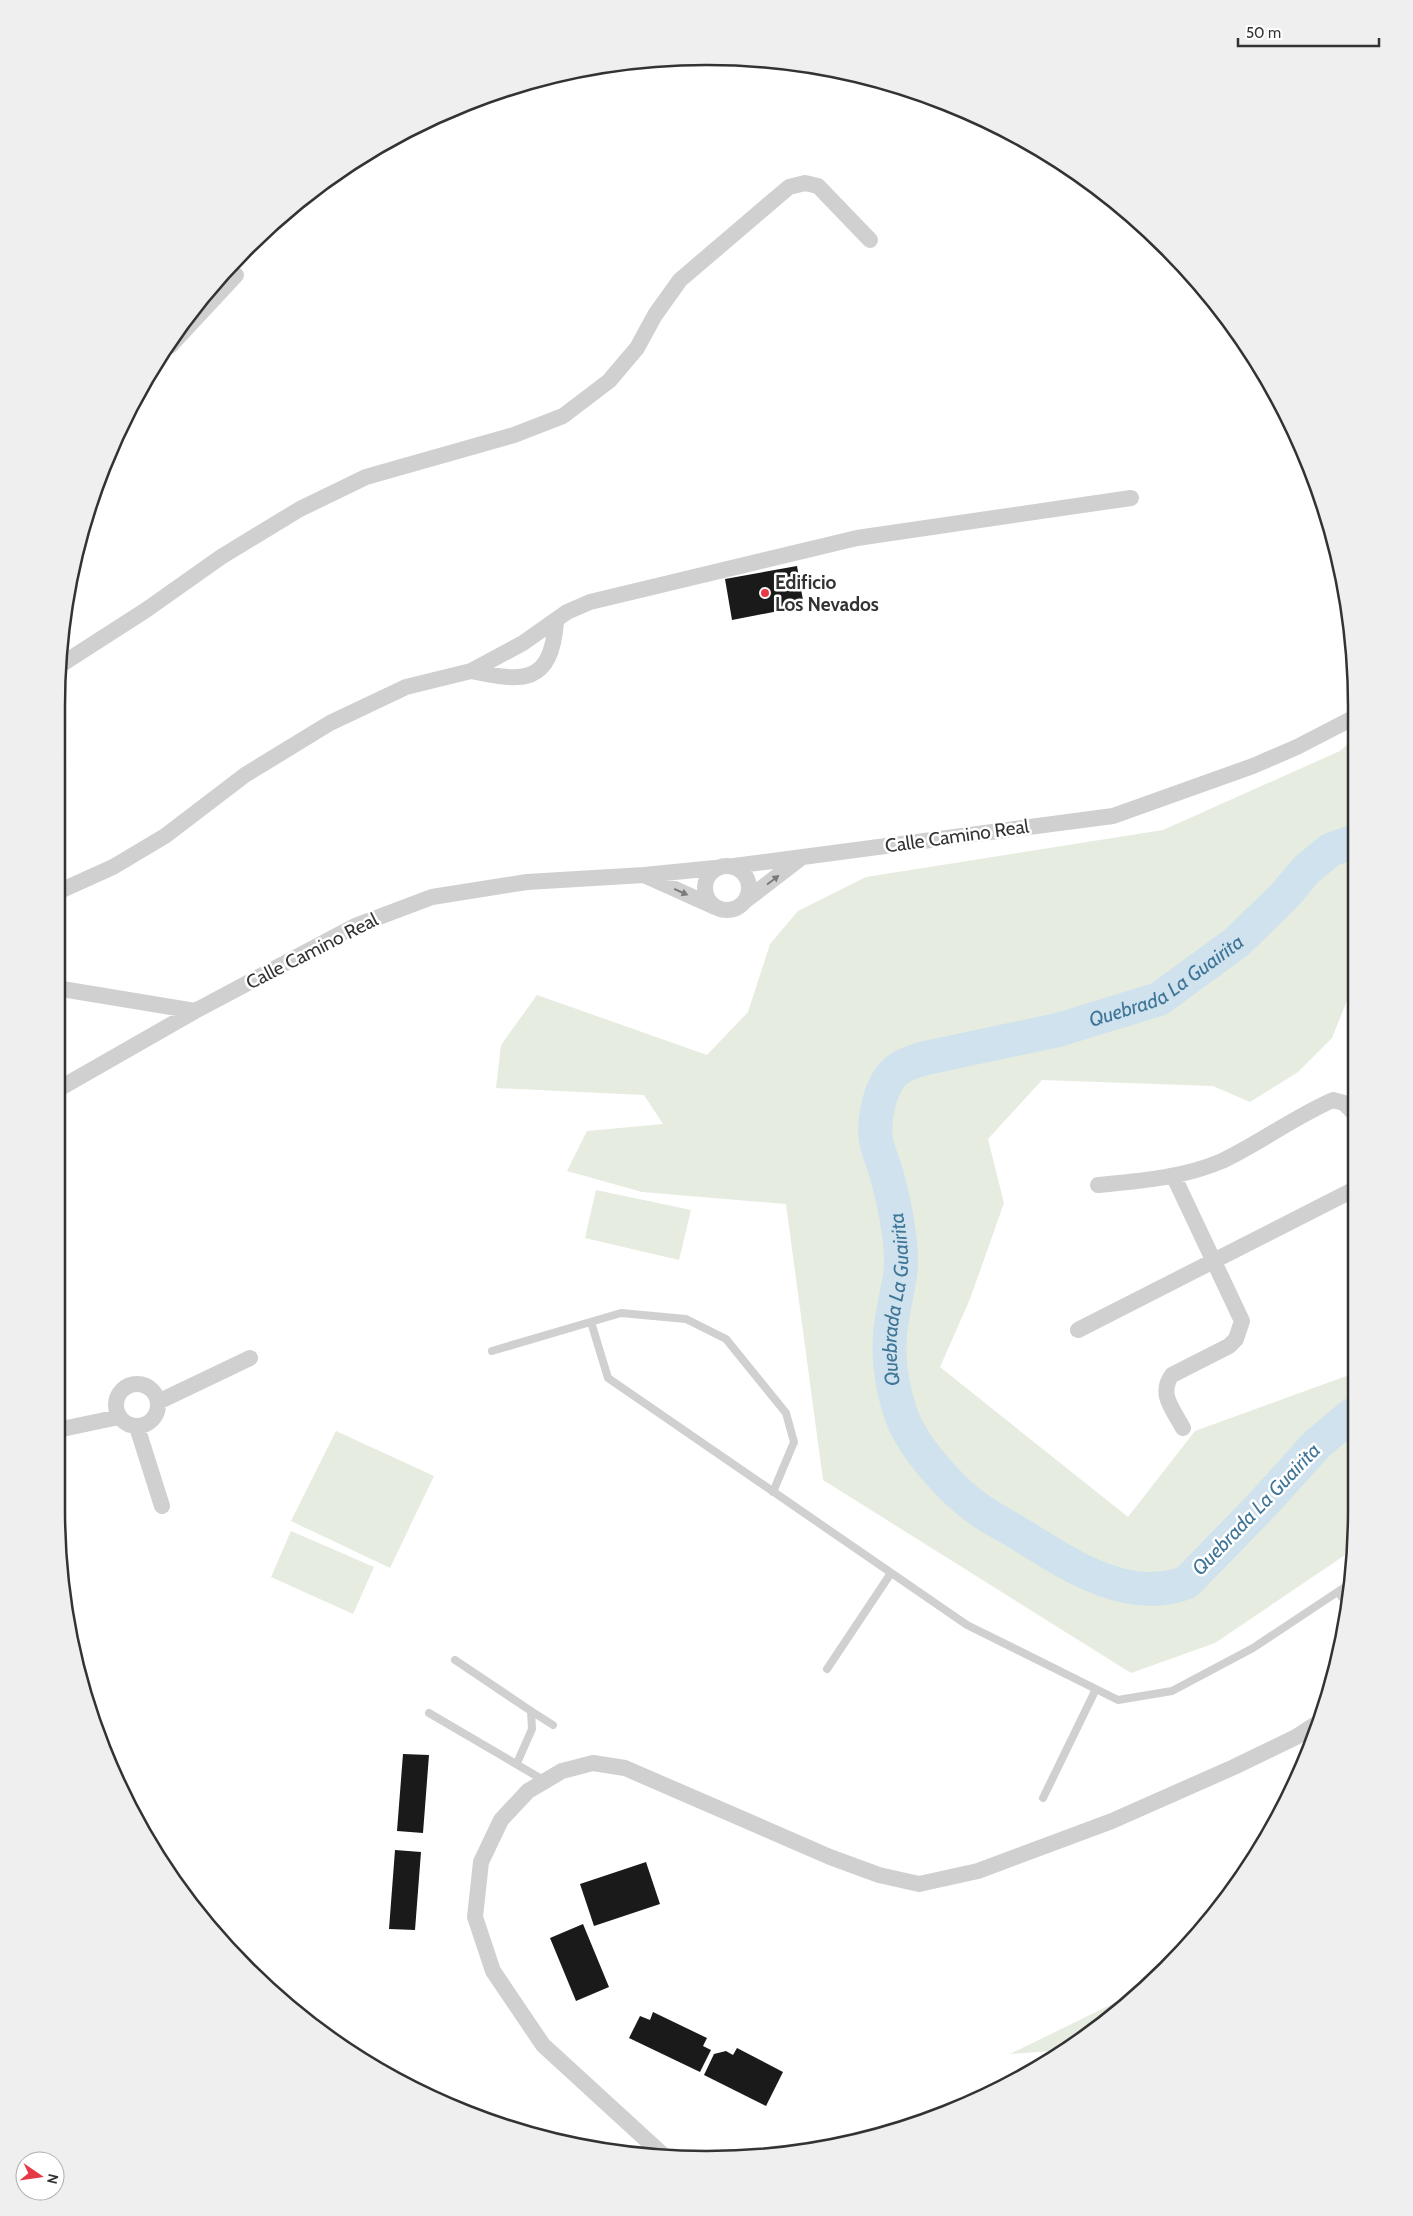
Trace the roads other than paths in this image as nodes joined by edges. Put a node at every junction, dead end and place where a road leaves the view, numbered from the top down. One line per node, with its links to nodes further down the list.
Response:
1 (870, 240): 6 (street)
2 (236, 275): 3 (street)
3 (199, 315)
4 (1131, 498): 5 (street)
5 (556, 622): 7 (street); 7 (street)
6 (66, 661)
7 (471, 671): 13 (street)
8 (1348, 720): 9 (street, Calle Camino Real)
9 (801, 858): 10 (street, Calle Camino Real); 14 (street, Calle Camino Real, one-way to 9)
10 (734, 866): 11 (street, Calle Camino Real); 14 (street)
11 (715, 868): 12 (street, Calle Camino Real); 15 (street)
12 (644, 875): 15 (street, Calle Camino Real, one-way to 15); 17 (street, Calle Camino Real)
13 (65, 889)
14 (745, 901): 15 (street, Calle Camino Real)
15 (718, 909)
16 (65, 987): 17 (street)
17 (195, 1011): 18 (street, Calle Camino Real)
18 (65, 1086)
19 (1348, 1107): 20 (street)
20 (1174, 1176): 21 (street); 23 (street)
21 (1098, 1185)
22 (1348, 1193): 23 (street)
23 (1213, 1262): 25 (street); 32 (street)
24 (591, 1322): 26 (lane); 33 (lane); 33 (lane)
25 (1078, 1330)
26 (492, 1351)
27 (250, 1358): 28 (street)
28 (158, 1402): 29 (street); 30 (street)
29 (119, 1417): 30 (street); 31 (street)
30 (136, 1427): 34 (street)
31 (65, 1428)
32 (1183, 1428)
33 (773, 1492): 35 (lane)
34 (162, 1506)
35 (890, 1572): 40 (lane); 41 (lane)
36 (1343, 1588): 37 (lane)
37 (1338, 1592): 38 (lane); 41 (lane)
38 (1342, 1597)
39 (455, 1660): 42 (lane)
40 (827, 1668)
41 (1096, 1689): 48 (lane)
42 (530, 1711): 44 (lane); 46 (lane)
43 (429, 1713): 46 (lane)
44 (553, 1726)
45 (1309, 1728): 47 (street)
46 (517, 1763): 47 (lane)
47 (545, 1781): 49 (street)
48 (1043, 1798)
49 (655, 2149)

